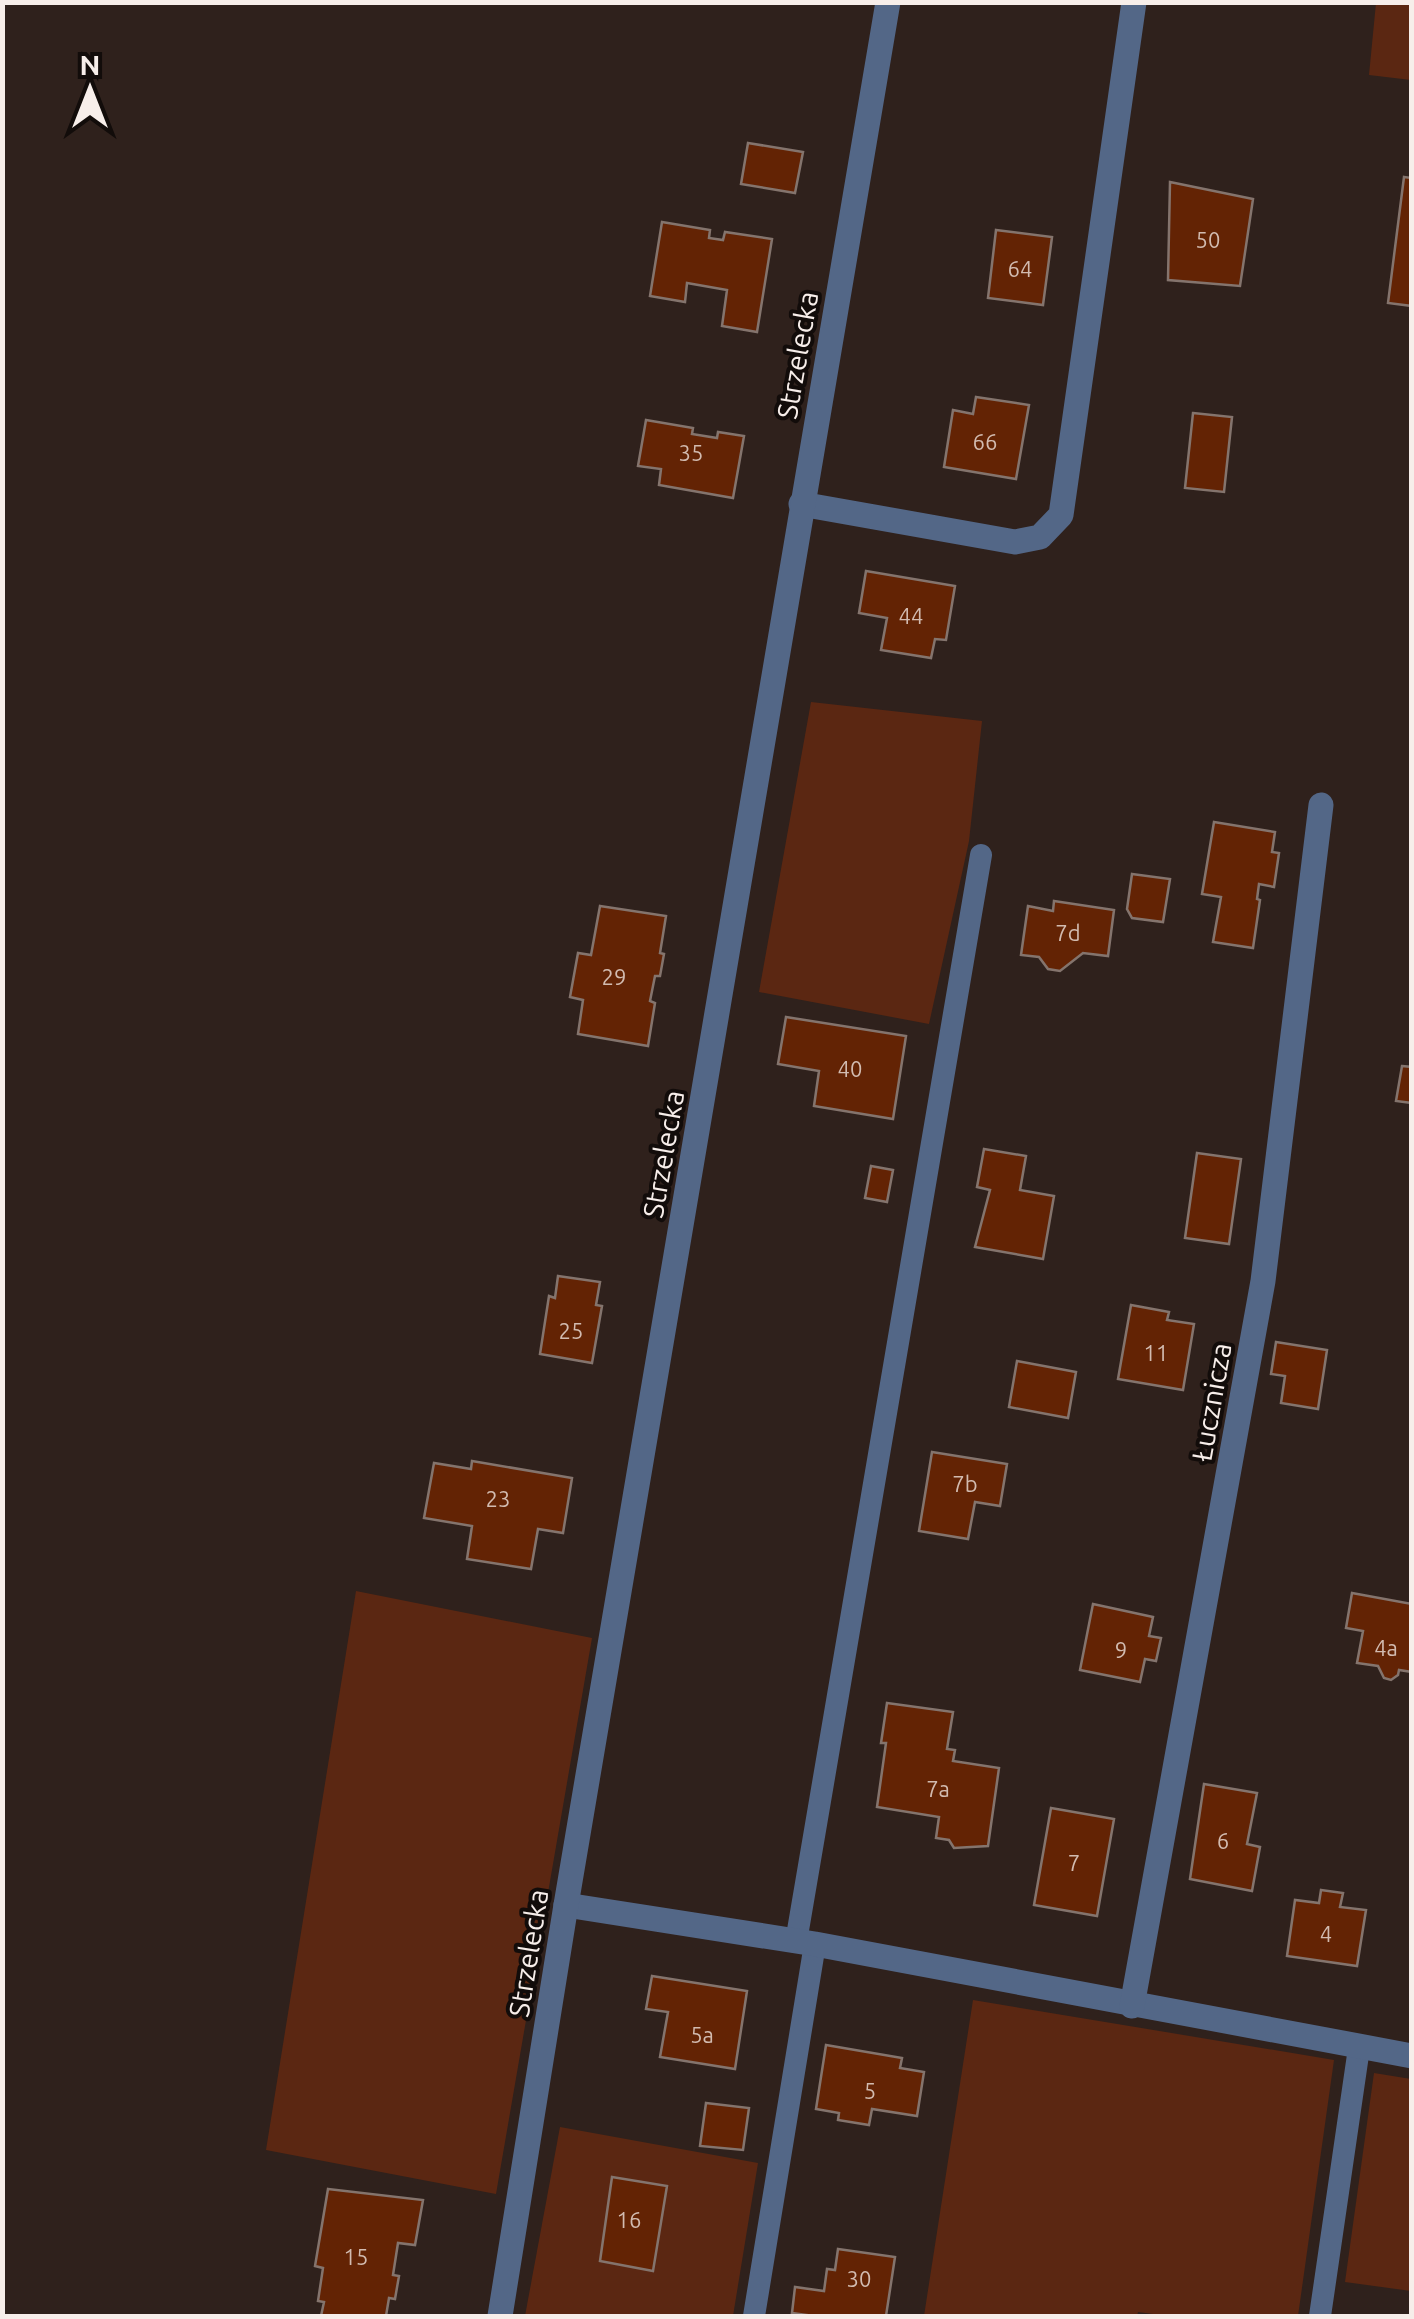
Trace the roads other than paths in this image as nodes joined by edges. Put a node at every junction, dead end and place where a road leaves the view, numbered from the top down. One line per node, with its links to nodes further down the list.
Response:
1 (888, 2): 3 (street, Strzelecka)
2 (1134, 2): 3 (street)
3 (801, 504): 6 (street, Strzelecka)
4 (1321, 805): 8 (street, Łucznicza)
5 (982, 856): 7 (lane)
6 (566, 1905): 7 (street); 11 (street, Strzelecka)
7 (806, 1943): 8 (street); 12 (lane)
8 (1132, 2006): 9 (street)
9 (1359, 2048): 10 (street); 13 (lane)
10 (1412, 2056)
11 (500, 2316)
12 (754, 2316)
13 (1320, 2316)

